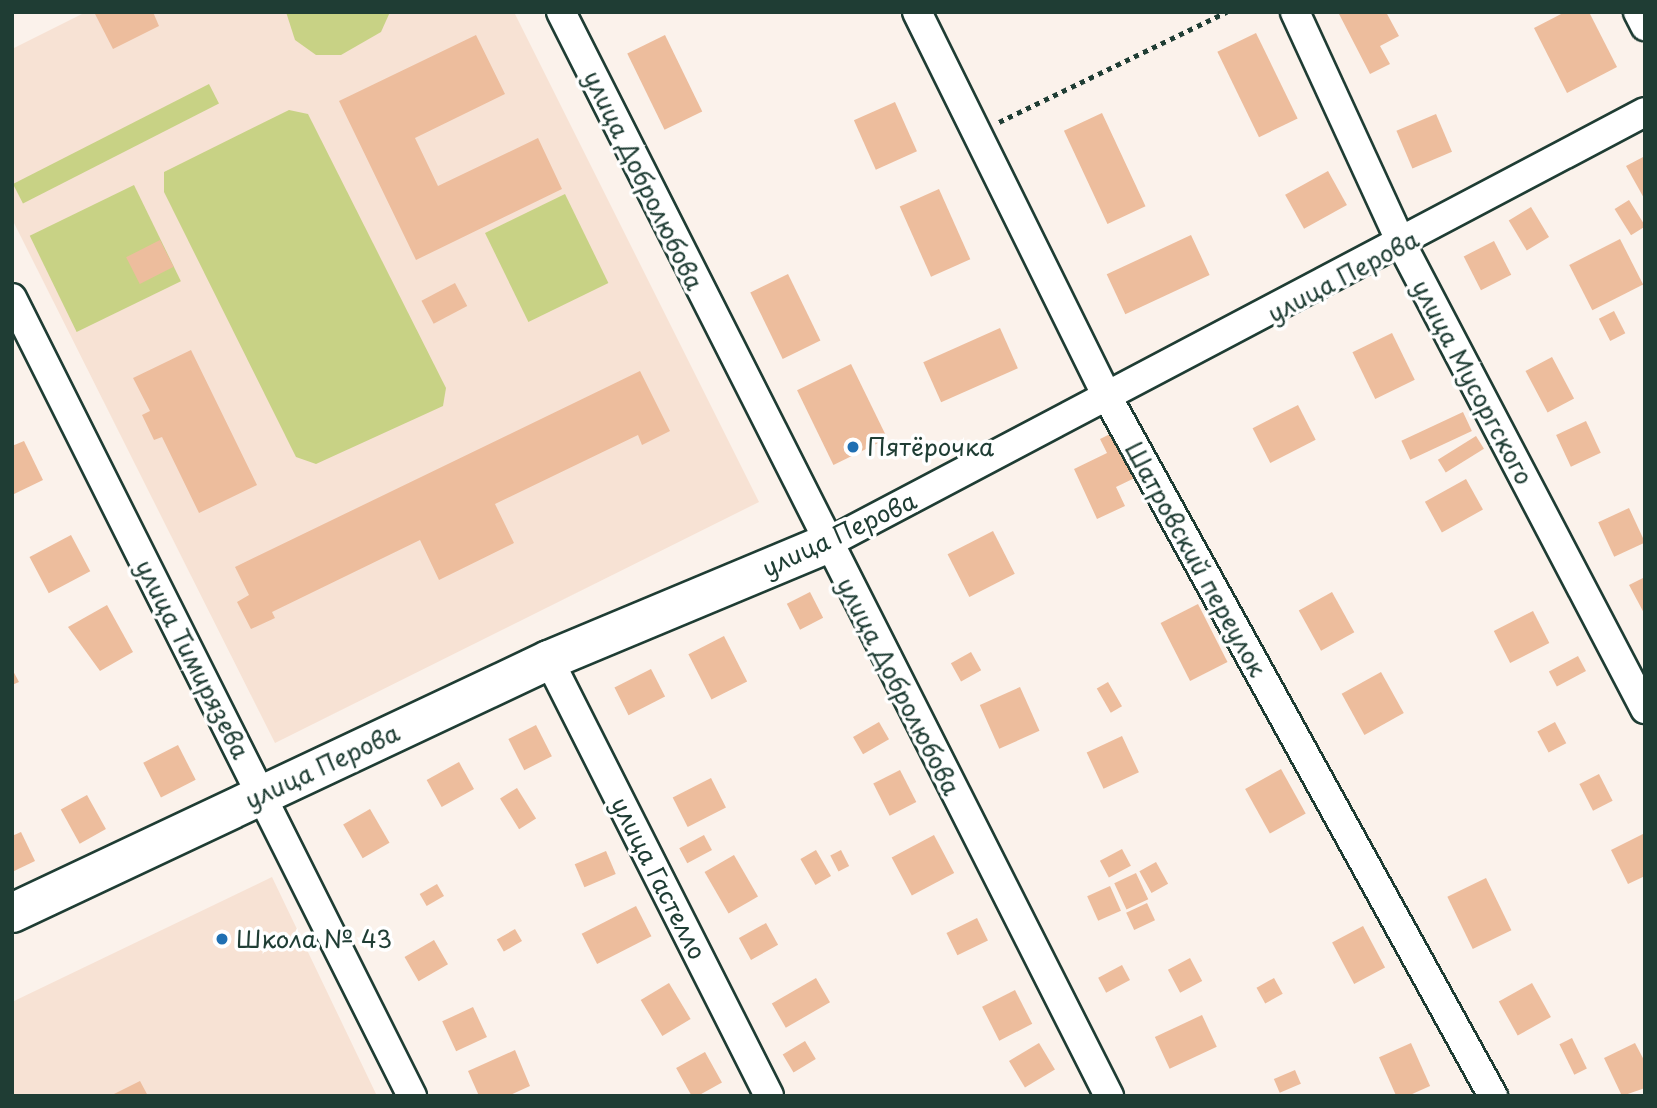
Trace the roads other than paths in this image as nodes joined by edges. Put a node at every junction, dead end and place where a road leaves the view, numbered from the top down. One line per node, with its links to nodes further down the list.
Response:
1 (561, 12): 10 (street, улица Добролюбова)
2 (917, 12): 9 (street, Шатровский переулок)
3 (1295, 12): 7 (street, улица Мусоргского)
4 (1638, 12): 5 (street)
5 (1645, 26)
6 (1645, 112): 7 (street, улица Перова)
7 (1402, 245): 9 (street, улица Перова); 12 (street, улица Мусоргского)
8 (12, 298): 13 (street, улица Тимирязева)
9 (1109, 400): 10 (street, улица Перова); 18 (street, Шатровский переулок)
10 (826, 544): 11 (street, улица Перова); 17 (street, улица Добролюбова)
11 (548, 660): 13 (street, улица Перова); 16 (street, улица Гастелло)
12 (1645, 709)
13 (261, 794): 14 (street, улица Перова); 15 (street, улица Тимирязева)
14 (12, 914)
15 (412, 1096)
16 (769, 1096)
17 (1109, 1096)
18 (1493, 1096)

